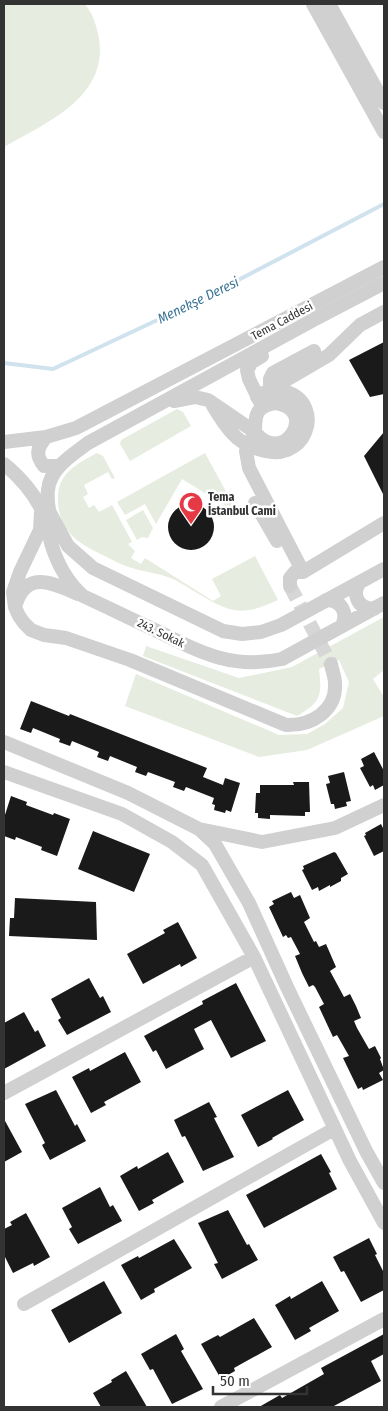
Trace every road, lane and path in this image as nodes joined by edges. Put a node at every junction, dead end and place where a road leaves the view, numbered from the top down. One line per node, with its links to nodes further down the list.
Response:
1 (313, 4): 4 (street)
2 (329, 4): 3 (street)
3 (384, 103)
4 (384, 132)
5 (384, 267): 14 (street, Tema Caddesi)
6 (384, 283): 8 (street)
7 (384, 312): 10 (street)
8 (315, 319): 10 (street); 12 (street)
9 (314, 351): 10 (street)
10 (267, 396): 13 (street); 13 (street); 16 (street)
11 (208, 400): 12 (street); 13 (street); 16 (street)
12 (145, 411): 19 (street)
13 (255, 432): 16 (street)
14 (46, 437): 15 (street, Tema Caddesi); 19 (street)
15 (4, 442)
16 (248, 445): 24 (street)
17 (4, 455): 21 (street, 243. Sokak)
18 (4, 464): 21 (street, 243. Sokak)
19 (60, 466): 21 (street)
20 (255, 504): 24 (street)
21 (45, 510): 27 (street, 243. Sokak); 28 (street, 243. Sokak); 30 (street)
22 (384, 523): 24 (street)
23 (384, 569): 25 (street, 243. Sokak)
24 (299, 572): 26 (street)
25 (360, 582): 28 (street, 243. Sokak); 29 (street)
26 (290, 586)
27 (83, 596): 30 (street); 31 (street, 243. Sokak)
28 (326, 600): 31 (street)
29 (379, 606): 31 (street, 243. Sokak)
30 (15, 607): 32 (street)
31 (341, 627)
32 (331, 664)
33 (4, 742): 36 (street)
34 (4, 772): 37 (street)
35 (384, 805): 36 (street)
36 (198, 829): 40 (street)
37 (254, 957): 38 (street); 39 (street)
38 (4, 1093)
39 (334, 1128): 41 (street); 42 (street)
40 (384, 1183)
41 (384, 1223)
42 (24, 1304)
43 (384, 1319): 44 (street)
44 (222, 1407)

